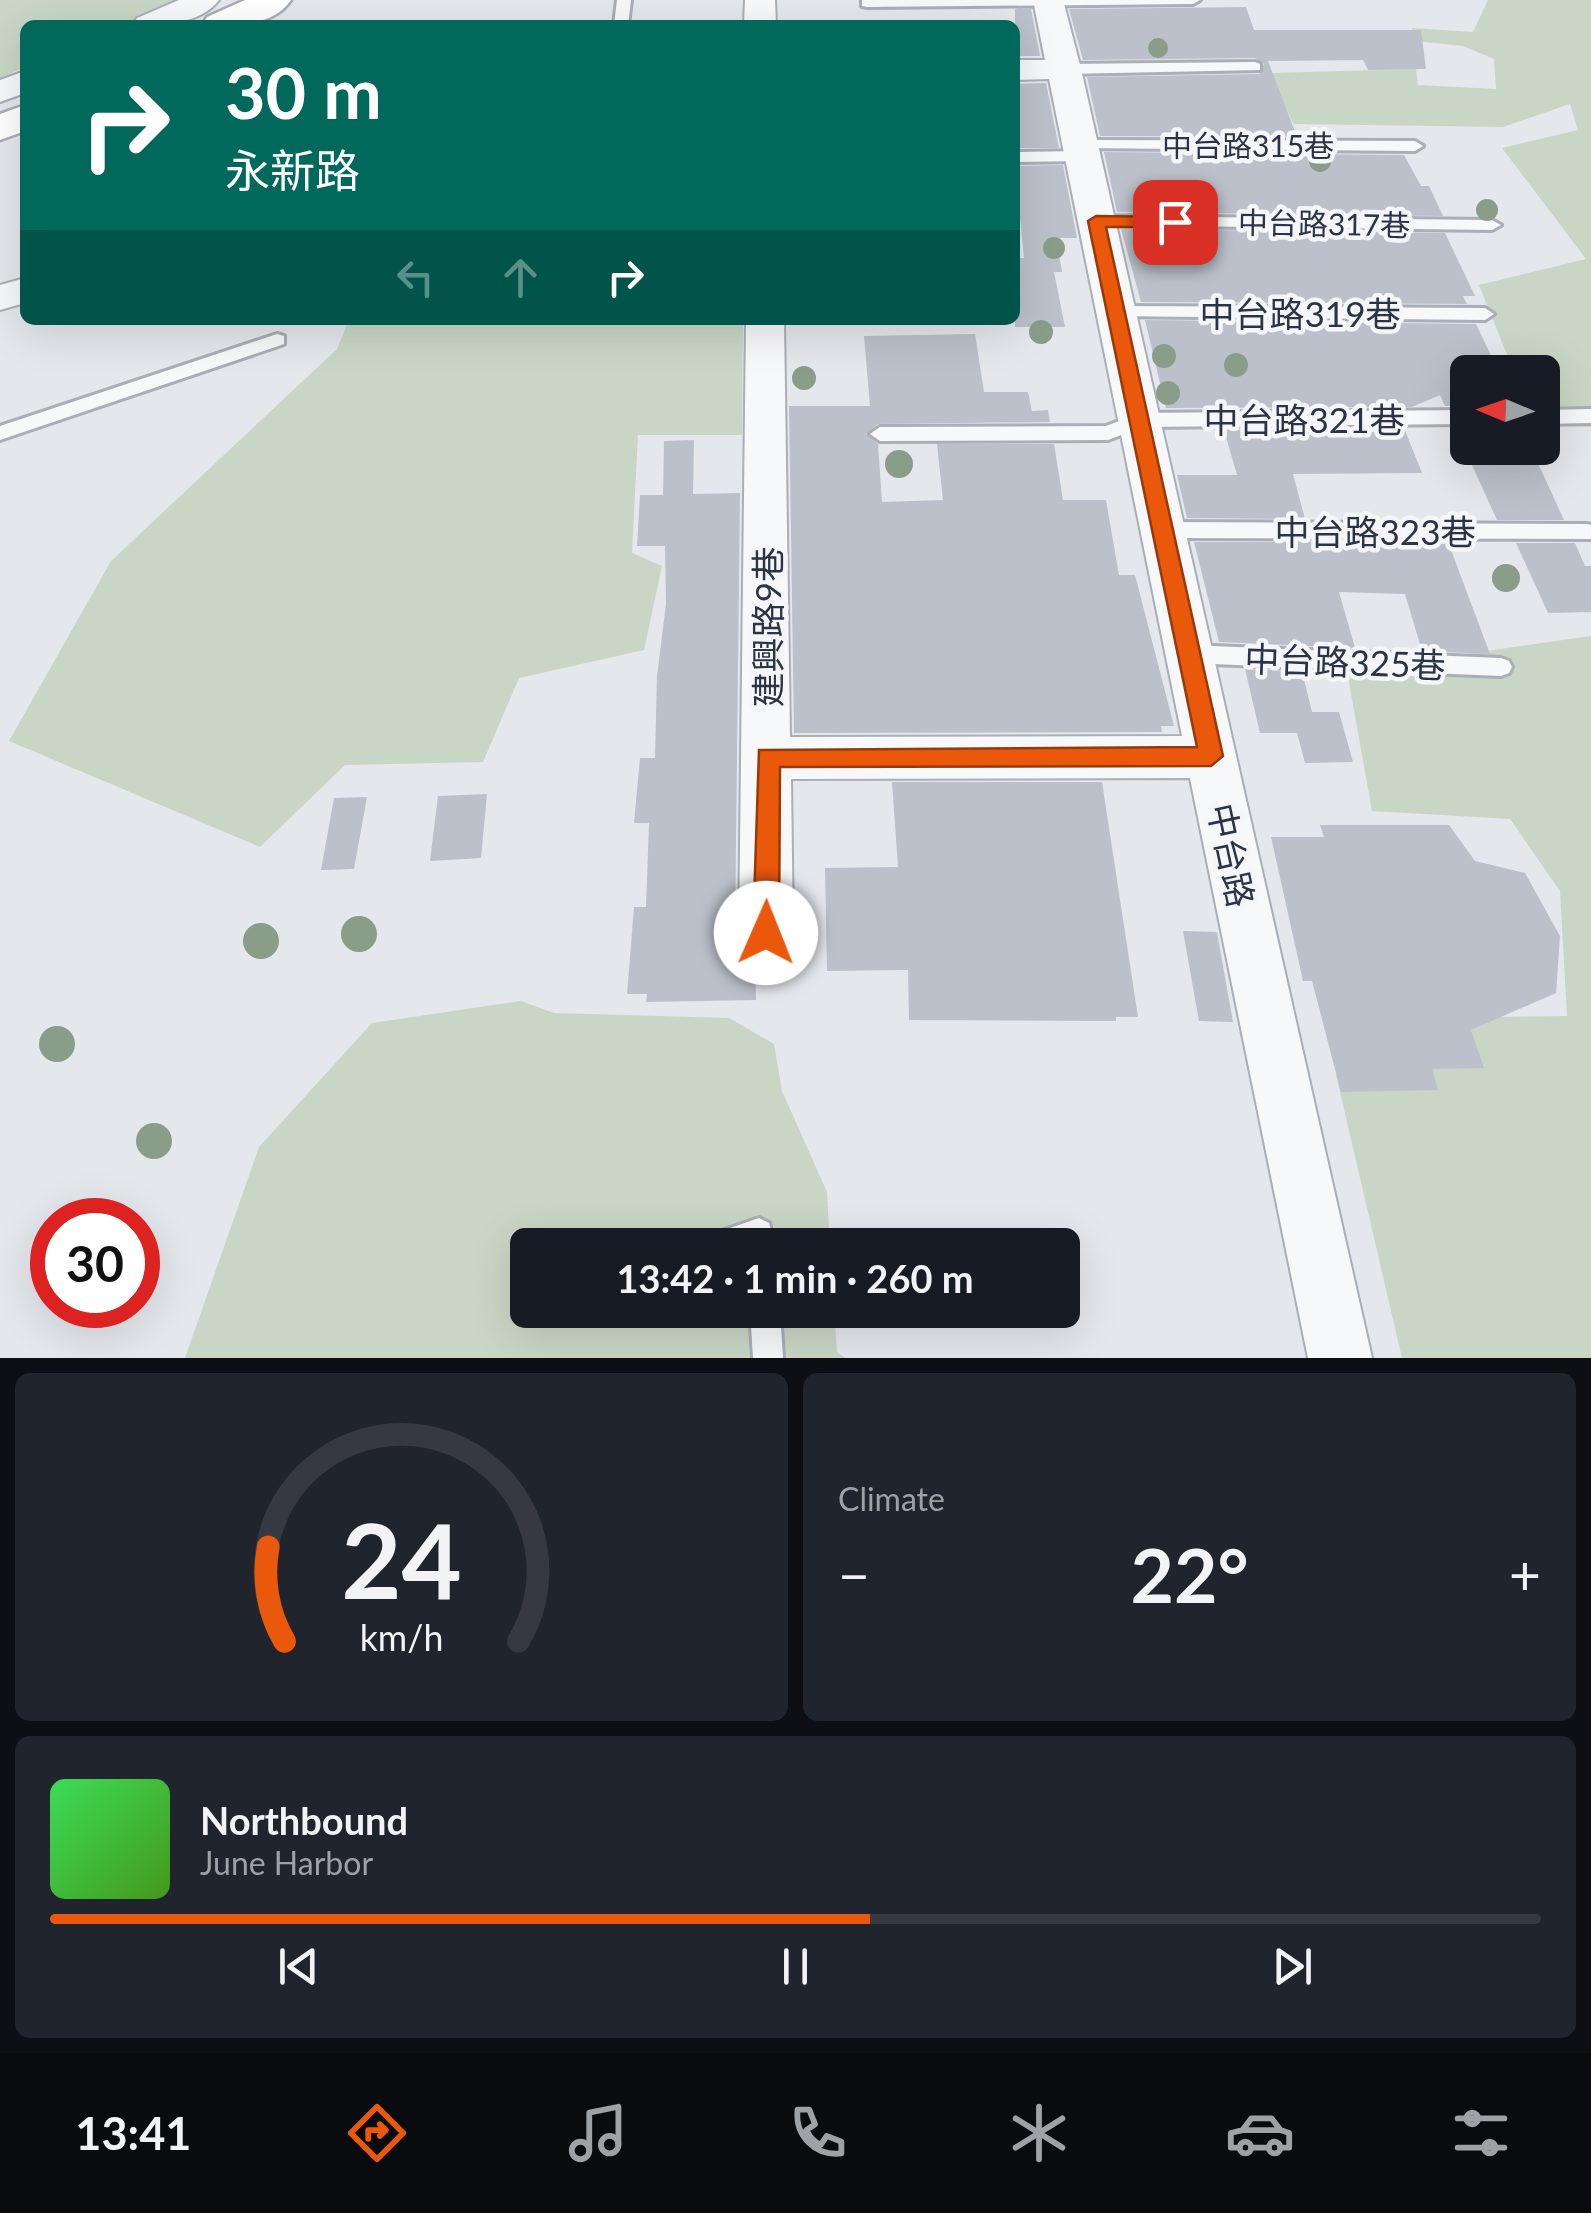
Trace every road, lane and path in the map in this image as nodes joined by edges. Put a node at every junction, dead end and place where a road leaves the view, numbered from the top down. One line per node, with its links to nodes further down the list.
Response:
1 (204, 0): 6 (street)
2 (274, 0): 7 (street)
3 (1193, 0): 4 (lane)
4 (1048, 1): 5 (lane); 9 (street, 中台路)
5 (868, 3)
6 (159, 20)
7 (231, 20)
8 (1255, 67): 9 (lane)
9 (1065, 69): 10 (street); 12 (street, 中台路)
10 (1020, 70)
11 (1415, 146): 12 (lane, 中台路315巷)
12 (1081, 150): 13 (lane, 中台路315巷); 14 (street, 中台路)
13 (1020, 156)
14 (1096, 221): 15 (lane, 中台路317巷); 16 (street, 中台路)
15 (1492, 225)
16 (1116, 312): 17 (lane, 中台路319巷); 23 (street, 中台路)
17 (1485, 314)
18 (765, 325): 31 (street, 建興路9巷)
19 (277, 340): 24 (lane)
20 (1591, 416): 22 (lane)
21 (1450, 417): 23 (lane, 中台路321巷)
22 (1560, 417)
23 (1140, 420): 25 (lane, 中台路321巷); 26 (street, 中台路)
24 (0, 433)
25 (880, 434)
26 (1162, 530): 27 (lane, 中台路323巷); 28 (street, 中台路)
27 (1587, 532)
28 (1189, 654): 29 (lane, 中台路325巷); 30 (street, 中台路)
29 (1501, 667)
30 (1211, 756): 31 (street); 35 (street, 中台路)
31 (768, 758): 32 (street, 建興路9巷)
32 (766, 933)
33 (766, 1328): 34 (lane)
34 (768, 1358)
35 (1340, 1358)

